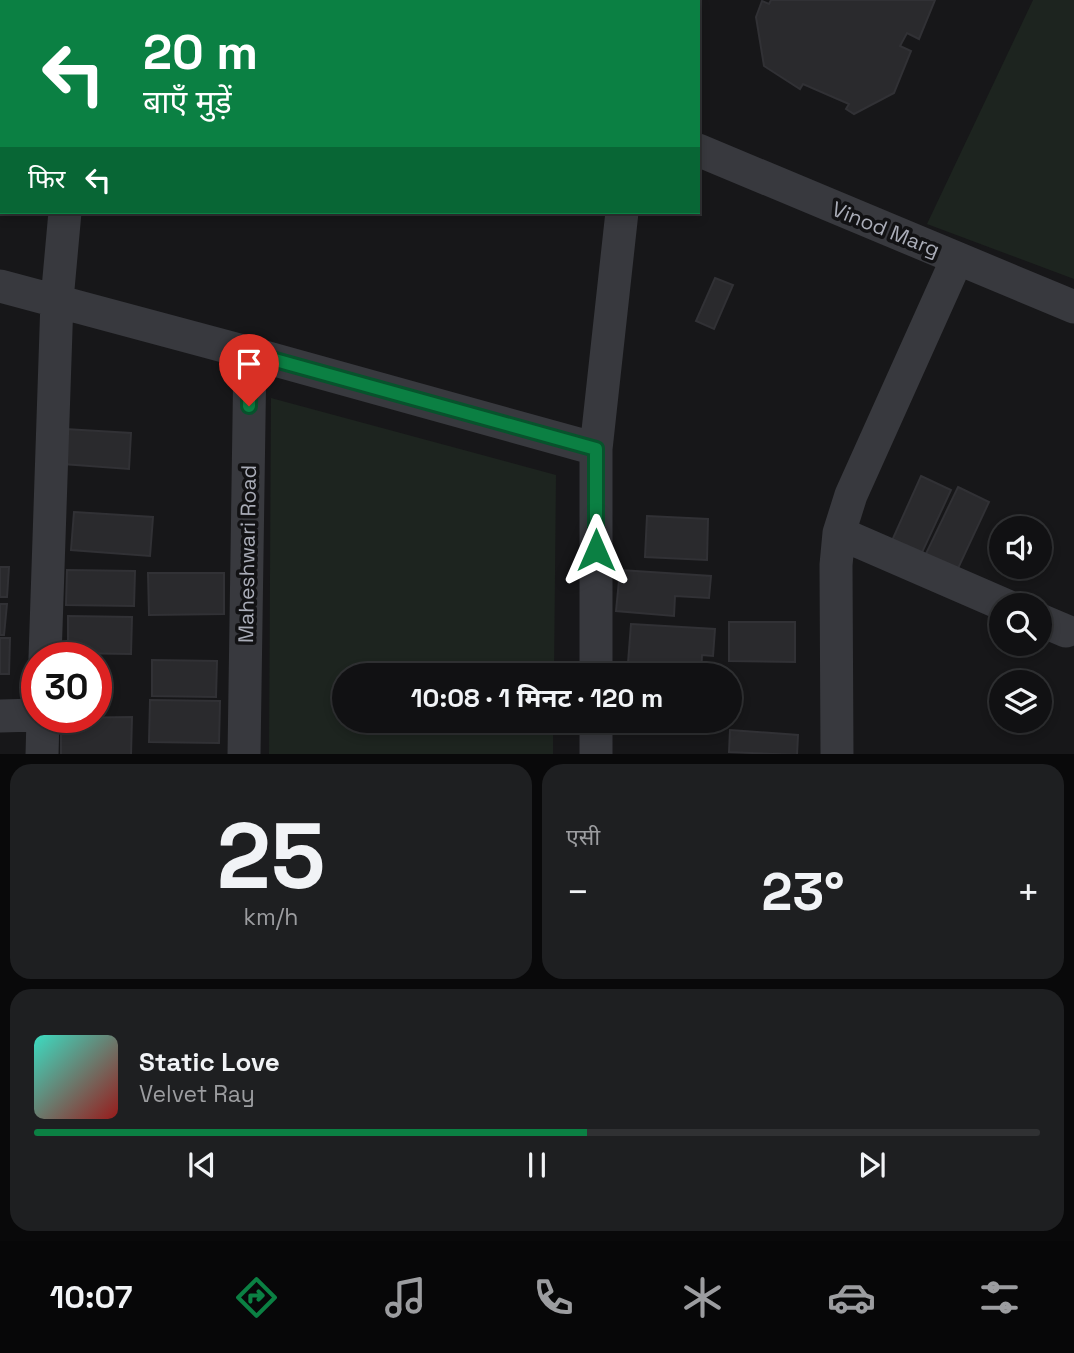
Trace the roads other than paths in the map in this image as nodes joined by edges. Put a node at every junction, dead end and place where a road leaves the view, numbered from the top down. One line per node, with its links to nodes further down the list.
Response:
1 (700, 151): 4 (street, Vinod Marg)
2 (65, 214): 6 (street)
3 (622, 214): 9 (street)
4 (957, 259): 7 (street, Vinod Marg); 10 (street)
5 (0, 286): 6 (street)
6 (57, 300): 8 (street); 12 (street)
7 (1074, 306)
8 (250, 353): 9 (street); 19 (street, Maheshwari Road)
9 (596, 449): 13 (street)
10 (839, 533): 11 (street); 21 (street)
11 (989, 598)
12 (46, 642)
13 (596, 663)
14 (21, 715): 15 (street)
15 (0, 716)
16 (43, 733): 18 (street)
17 (596, 733): 20 (street)
18 (42, 754)
19 (244, 754)
20 (596, 754)
21 (837, 754)

